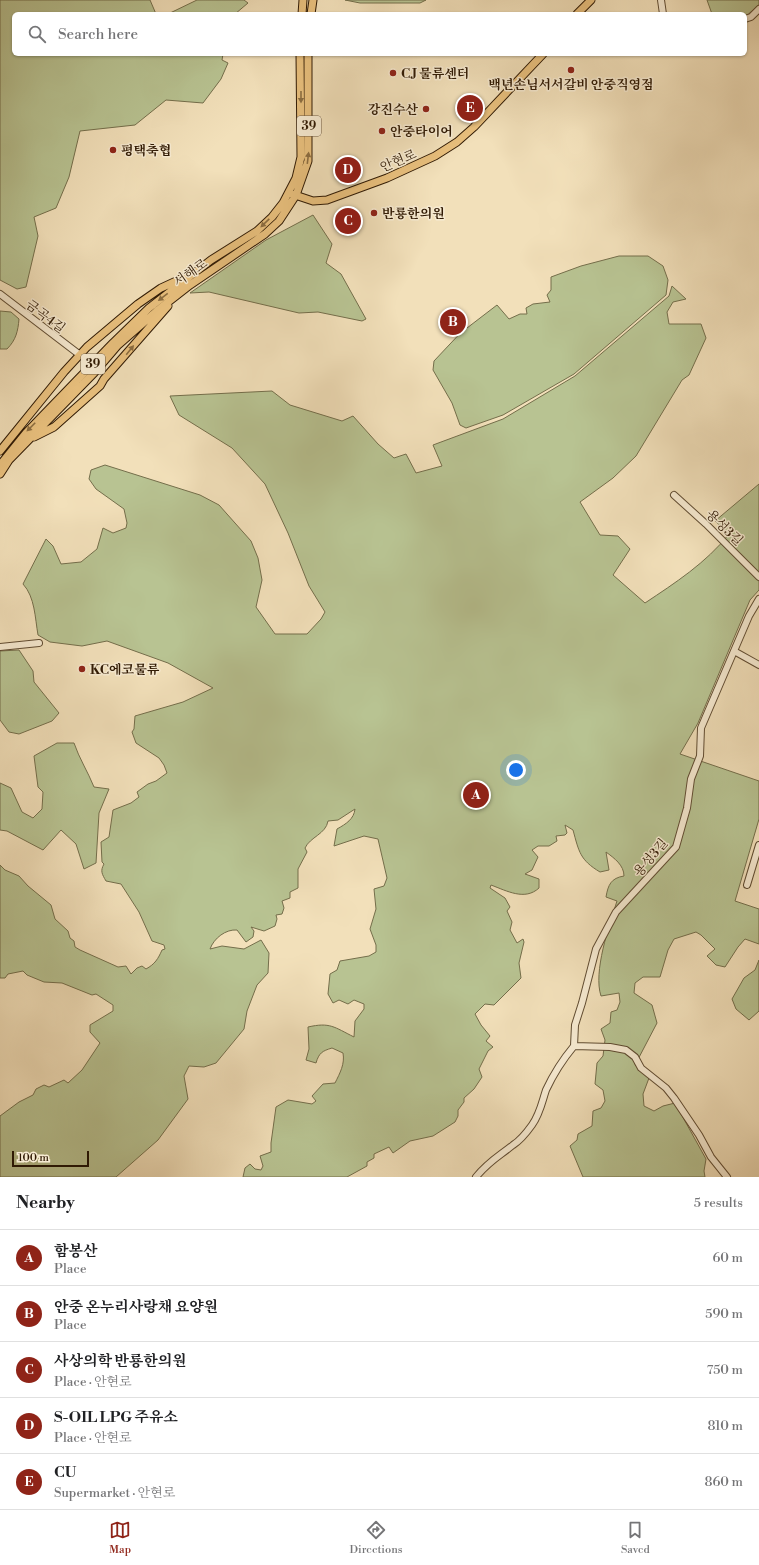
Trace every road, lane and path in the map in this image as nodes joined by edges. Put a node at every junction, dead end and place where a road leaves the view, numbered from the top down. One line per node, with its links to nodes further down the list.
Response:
1 (298, 0): 8 (main road)
2 (303, 0): 9 (main road)
3 (309, 0): 10 (main road)
4 (313, 0): 11 (main road)
5 (591, 0): 12 (main road)
6 (661, 0): 13 (street)
7 (759, 9): 14 (street)
8 (298, 12)
9 (302, 12)
10 (310, 12)
11 (310, 12)
12 (580, 12)
13 (663, 12)
14 (747, 18)
15 (300, 56): 18 (main road, 서해로 / 39, one-way to 18)
16 (308, 56): 18 (main road, 서해로 / 39, one-way to 16)
17 (541, 56): 18 (main road, 안현로)
18 (293, 194): 19 (main road, 서해로 / 39, one-way to 19); 21 (main road, 서해로 / 39)
19 (194, 273): 22 (main road); 25 (main road, 서해로 / 39, one-way to 25)
20 (0, 294): 22 (street, 금곡4길)
21 (176, 296): 23 (main road, 서해로 / 39); 23 (main road, one-way to 21)
22 (80, 355): 24 (main road)
23 (30, 438): 26 (main road, 서해로 / 39)
24 (0, 451)
25 (0, 465)
26 (0, 474)
27 (674, 495): 28 (street, 용성3길)
28 (759, 577)
29 (759, 599): 32 (street, 용성3길)
30 (39, 643): 31 (street)
31 (0, 647)
32 (734, 651): 33 (street); 36 (street, 용성3길)
33 (759, 665)
34 (759, 844): 35 (street)
35 (747, 885)
36 (574, 1046): 37 (street); 38 (street)
37 (476, 1177)
38 (727, 1177)

